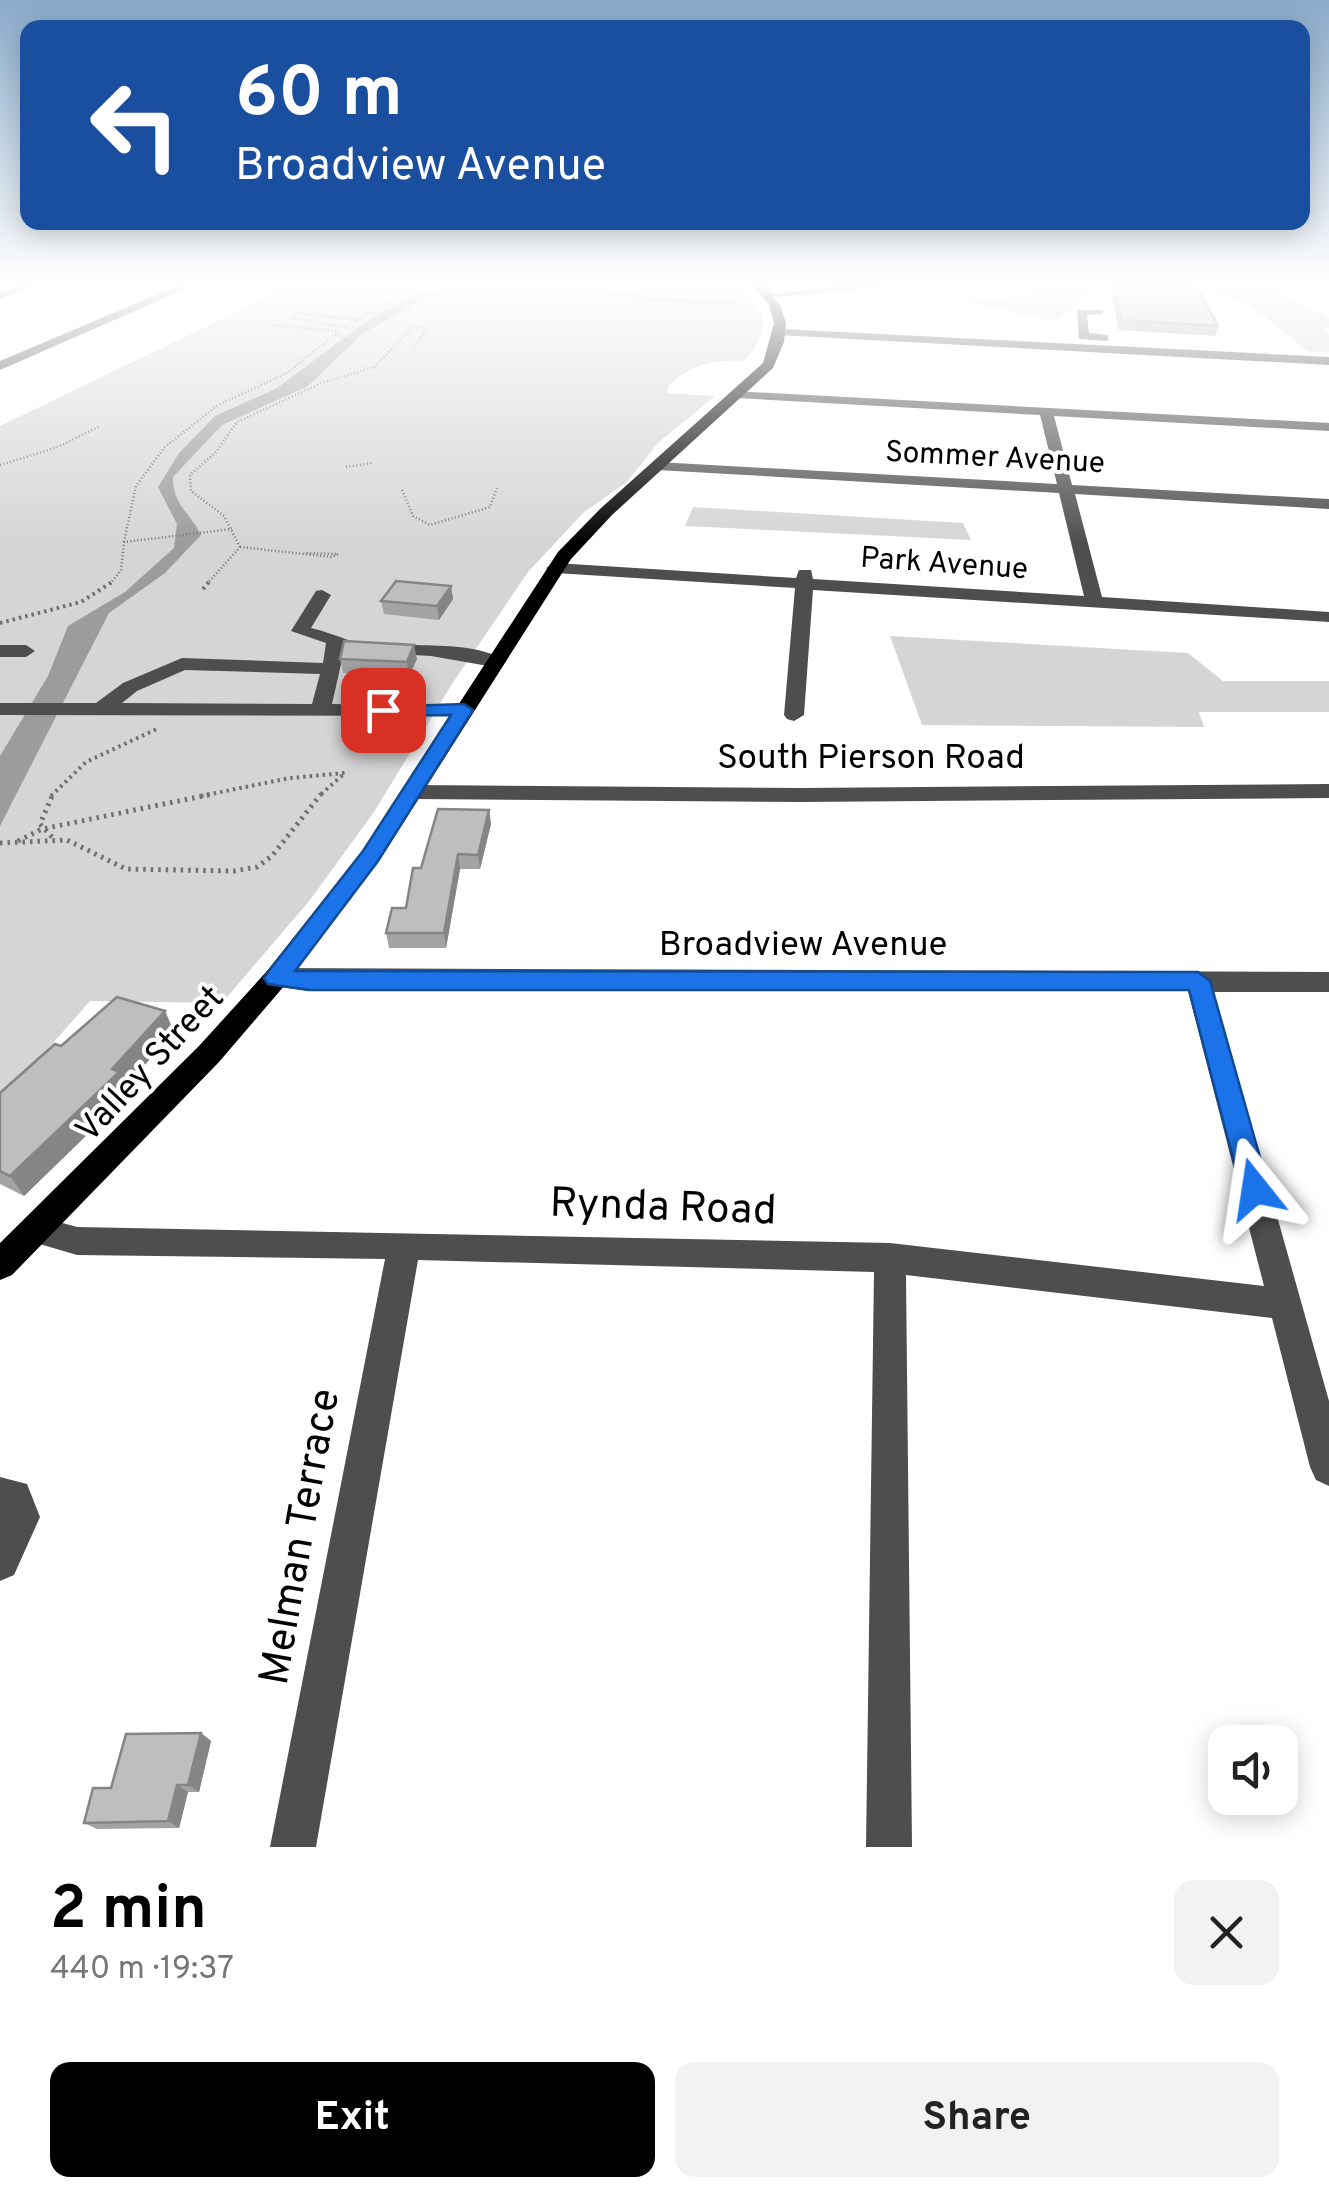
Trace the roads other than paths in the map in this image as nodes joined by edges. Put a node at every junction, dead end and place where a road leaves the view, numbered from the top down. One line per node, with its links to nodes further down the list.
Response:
1 (761, 372): 2 (main road, Valley Street)
2 (736, 394): 3 (street); 5 (main road, Valley Street)
3 (1047, 414): 4 (street); 6 (street)
4 (1329, 427)
5 (657, 466): 6 (street, Sommer Avenue); 8 (main road, Valley Street)
6 (1064, 490): 7 (street, Sommer Avenue); 11 (street)
7 (1329, 504)
8 (560, 562): 9 (street, Park Avenue); 17 (main road, Valley Street)
9 (805, 578): 11 (street, Park Avenue); 23 (street)
10 (322, 595): 14 (street)
11 (1093, 597): 12 (street, Park Avenue); 13 (street, Park Avenue)
12 (1329, 606)
13 (1329, 618)
14 (337, 646): 17 (street); 18 (street)
15 (0, 651): 16 (street)
16 (26, 651)
17 (494, 661): 20 (main road, Valley Street)
18 (330, 669): 21 (street); 22 (street)
19 (9, 710): 21 (street)
20 (464, 710): 22 (street); 25 (main road, Valley Street)
21 (90, 711): 22 (street)
22 (320, 711)
23 (794, 715)
24 (1329, 791): 25 (street, South Pierson Road)
25 (414, 792): 26 (main road, Valley Street)
26 (276, 978): 27 (street, Broadview Avenue); 29 (main road, Valley Street)
27 (1198, 981): 28 (street, Broadview Avenue); 33 (street)
28 (1329, 982)
29 (36, 1230): 30 (street, Rynda Road); 32 (main road, Valley Street)
30 (404, 1245): 31 (street, Rynda Road); 37 (street, Melman Terrace)
31 (890, 1258): 33 (street, Rynda Road); 38 (street)
32 (0, 1265)
33 (1286, 1304): 34 (street)
34 (1329, 1467)
35 (0, 1496): 36 (street)
36 (0, 1561)
37 (294, 1847)
38 (889, 1847)

